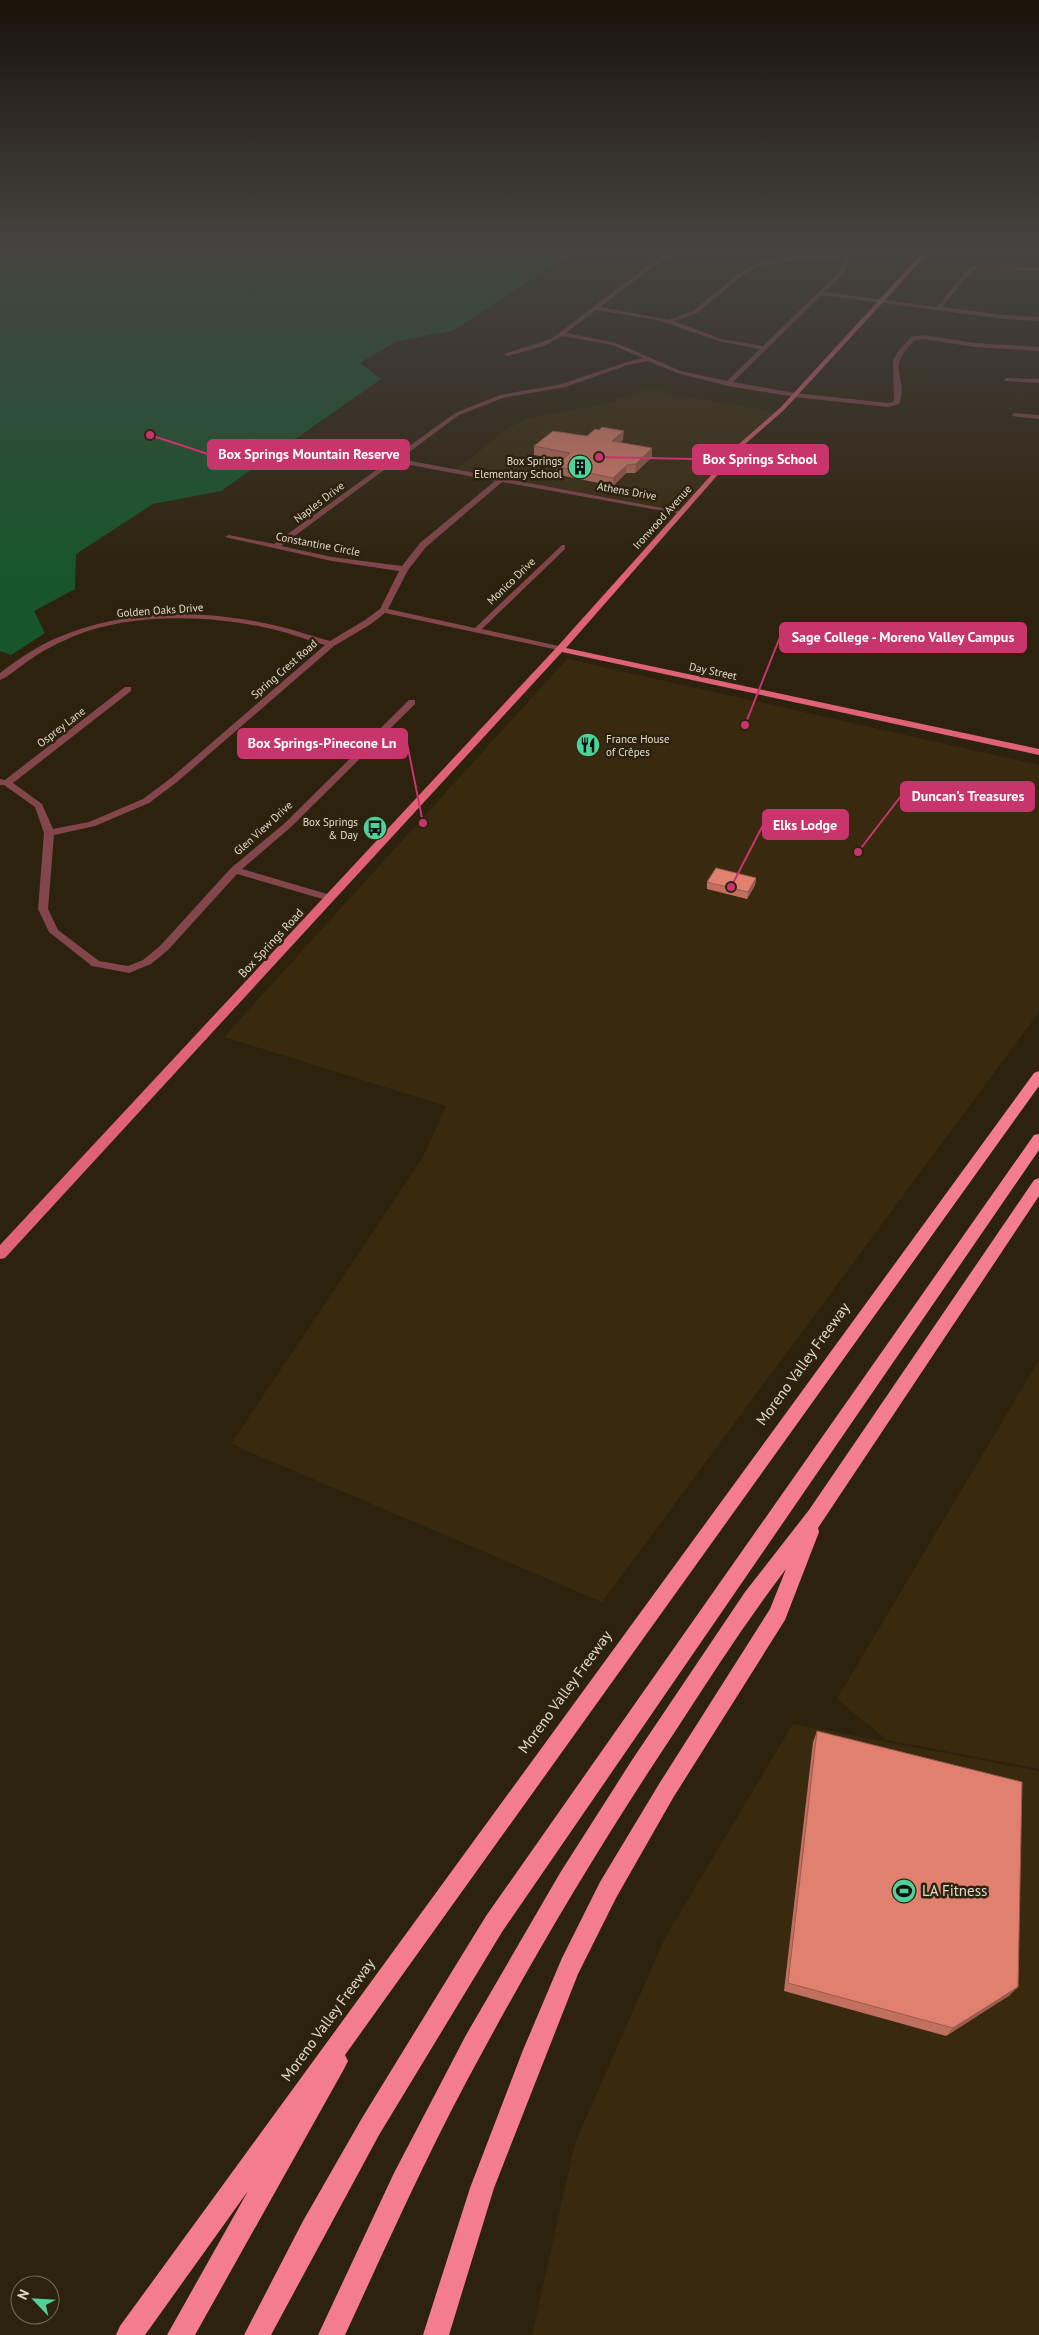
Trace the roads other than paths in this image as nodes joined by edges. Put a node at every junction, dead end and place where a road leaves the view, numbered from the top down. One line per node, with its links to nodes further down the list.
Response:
1 (648, 359): 7 (street); 11 (street, Naples Drive)
2 (753, 359): 7 (street)
3 (828, 359): 8 (main road, Ironwood Avenue)
4 (897, 359): 8 (street)
5 (1006, 380): 6 (street)
6 (1039, 381)
7 (728, 384): 8 (street)
8 (795, 395): 13 (main road, Ironwood Avenue)
9 (1014, 415): 10 (street)
10 (1039, 416)
11 (393, 460): 12 (street, Athens Drive); 15 (street, Naples Drive)
12 (500, 480): 13 (street, Athens Drive); 17 (street, Spring Crest Road)
13 (680, 512): 21 (main road, Ironwood Avenue)
14 (229, 537): 15 (street, Constantine Circle)
15 (275, 547): 17 (street, Constantine Circle)
16 (562, 547): 19 (street, Monico Drive)
17 (404, 569): 18 (street, Spring Crest Road)
18 (383, 610): 19 (street, Day Street); 20 (street, Spring Crest Road)
19 (477, 630): 21 (street, Day Street)
20 (331, 644): 22 (street, Golden Oaks Drive); 27 (street, Spring Crest Road)
21 (560, 649): 25 (main road, Day Street); 29 (main road, Box Springs Road)
22 (0, 677)
23 (128, 689): 26 (street, Osprey Lane)
24 (412, 702): 28 (street, Glen View Drive)
25 (1039, 752)
26 (3, 783): 27 (street)
27 (49, 833): 28 (street, Glen View Drive)
28 (235, 870): 29 (street)
29 (330, 898): 33 (main road, Box Springs Road)
30 (1039, 1076): 35 (highway, Moreno Valley Freeway)
31 (1039, 1139): 38 (highway)
32 (1039, 1184): 34 (highway)
33 (0, 1254)
34 (816, 1516): 39 (highway); 40 (highway)
35 (376, 1993): 36 (highway, Moreno Valley Freeway); 37 (highway)
36 (128, 2335)
37 (180, 2335)
38 (257, 2335)
39 (331, 2335)
40 (436, 2335)

